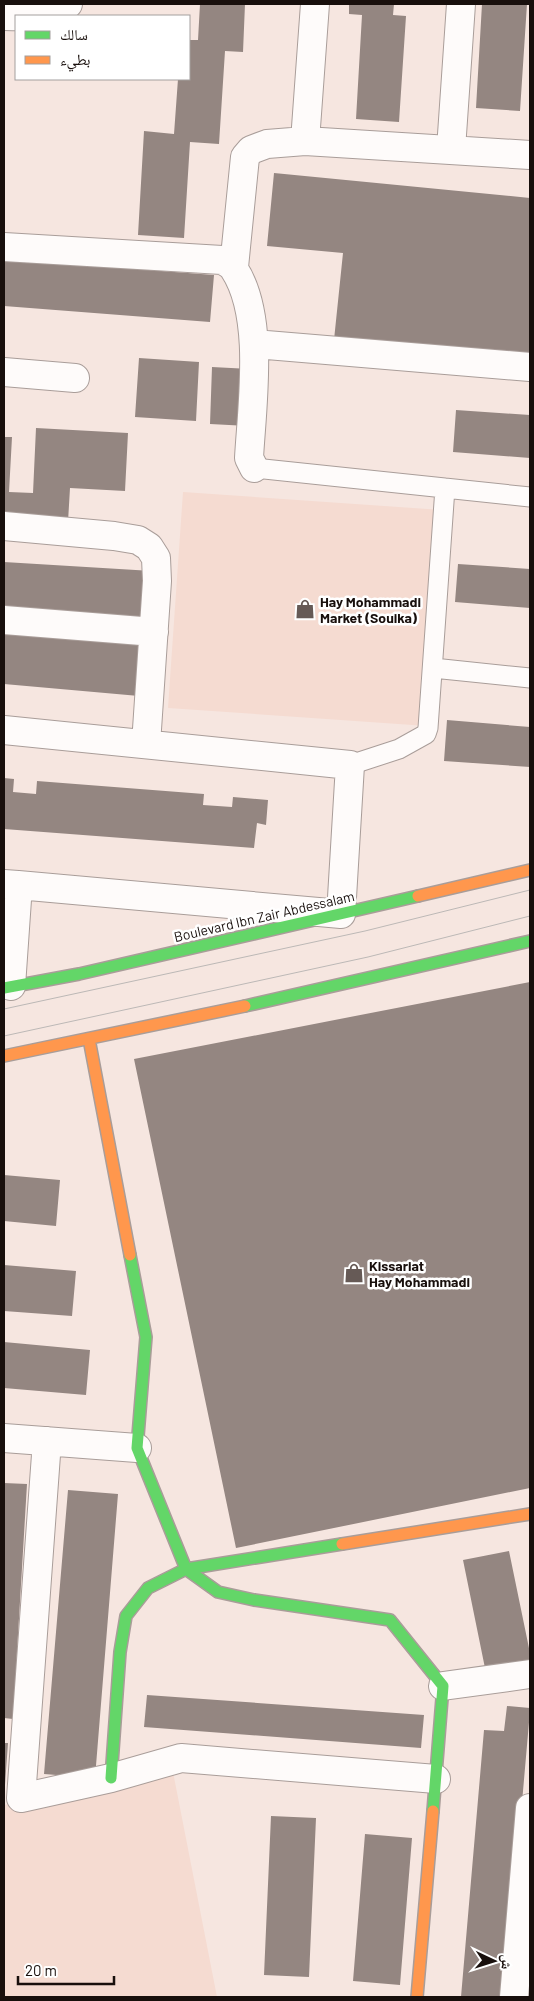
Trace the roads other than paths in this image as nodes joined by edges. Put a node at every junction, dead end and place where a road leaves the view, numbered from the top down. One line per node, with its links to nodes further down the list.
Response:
1 (68, 4): 4 (street)
2 (315, 4): 5 (street)
3 (461, 4): 6 (street)
4 (52, 15)
5 (305, 141): 6 (street); 9 (street)
6 (451, 149): 7 (street)
7 (530, 155)
8 (4, 247): 9 (street)
9 (234, 268): 10 (street)
10 (254, 344): 11 (street); 14 (street)
11 (530, 367)
12 (4, 372): 13 (street)
13 (75, 378)
14 (254, 468): 15 (lane)
15 (445, 488): 16 (lane); 20 (lane)
16 (530, 497)
17 (4, 526): 19 (street)
18 (4, 620): 19 (street)
19 (154, 632): 23 (street)
20 (433, 668): 21 (lane); 24 (lane)
21 (530, 678)
22 (4, 730): 23 (street)
23 (146, 744): 24 (street)
24 (350, 765): 27 (street)
25 (530, 870): 27 (street, Boulevard Ibn Zair Abdessalam)
26 (11, 885): 27 (street); 29 (street)
27 (341, 914): 29 (street, Boulevard Ibn Zair Abdessalam)
28 (530, 941): 30 (street)
29 (7, 987)
30 (89, 1039): 31 (street); 34 (street)
31 (4, 1056)
32 (4, 1438): 33 (street)
33 (47, 1441): 34 (street); 39 (street)
34 (137, 1448): 36 (street)
35 (530, 1514): 36 (street)
36 (186, 1569): 38 (street); 39 (street)
37 (530, 1674): 38 (street)
38 (443, 1686): 40 (street)
39 (111, 1778): 40 (street)
40 (436, 1779): 44 (street)
41 (530, 1808): 42 (street)
42 (528, 1862): 43 (street)
43 (524, 1962): 45 (street)
44 (416, 1997)
45 (514, 1997)

